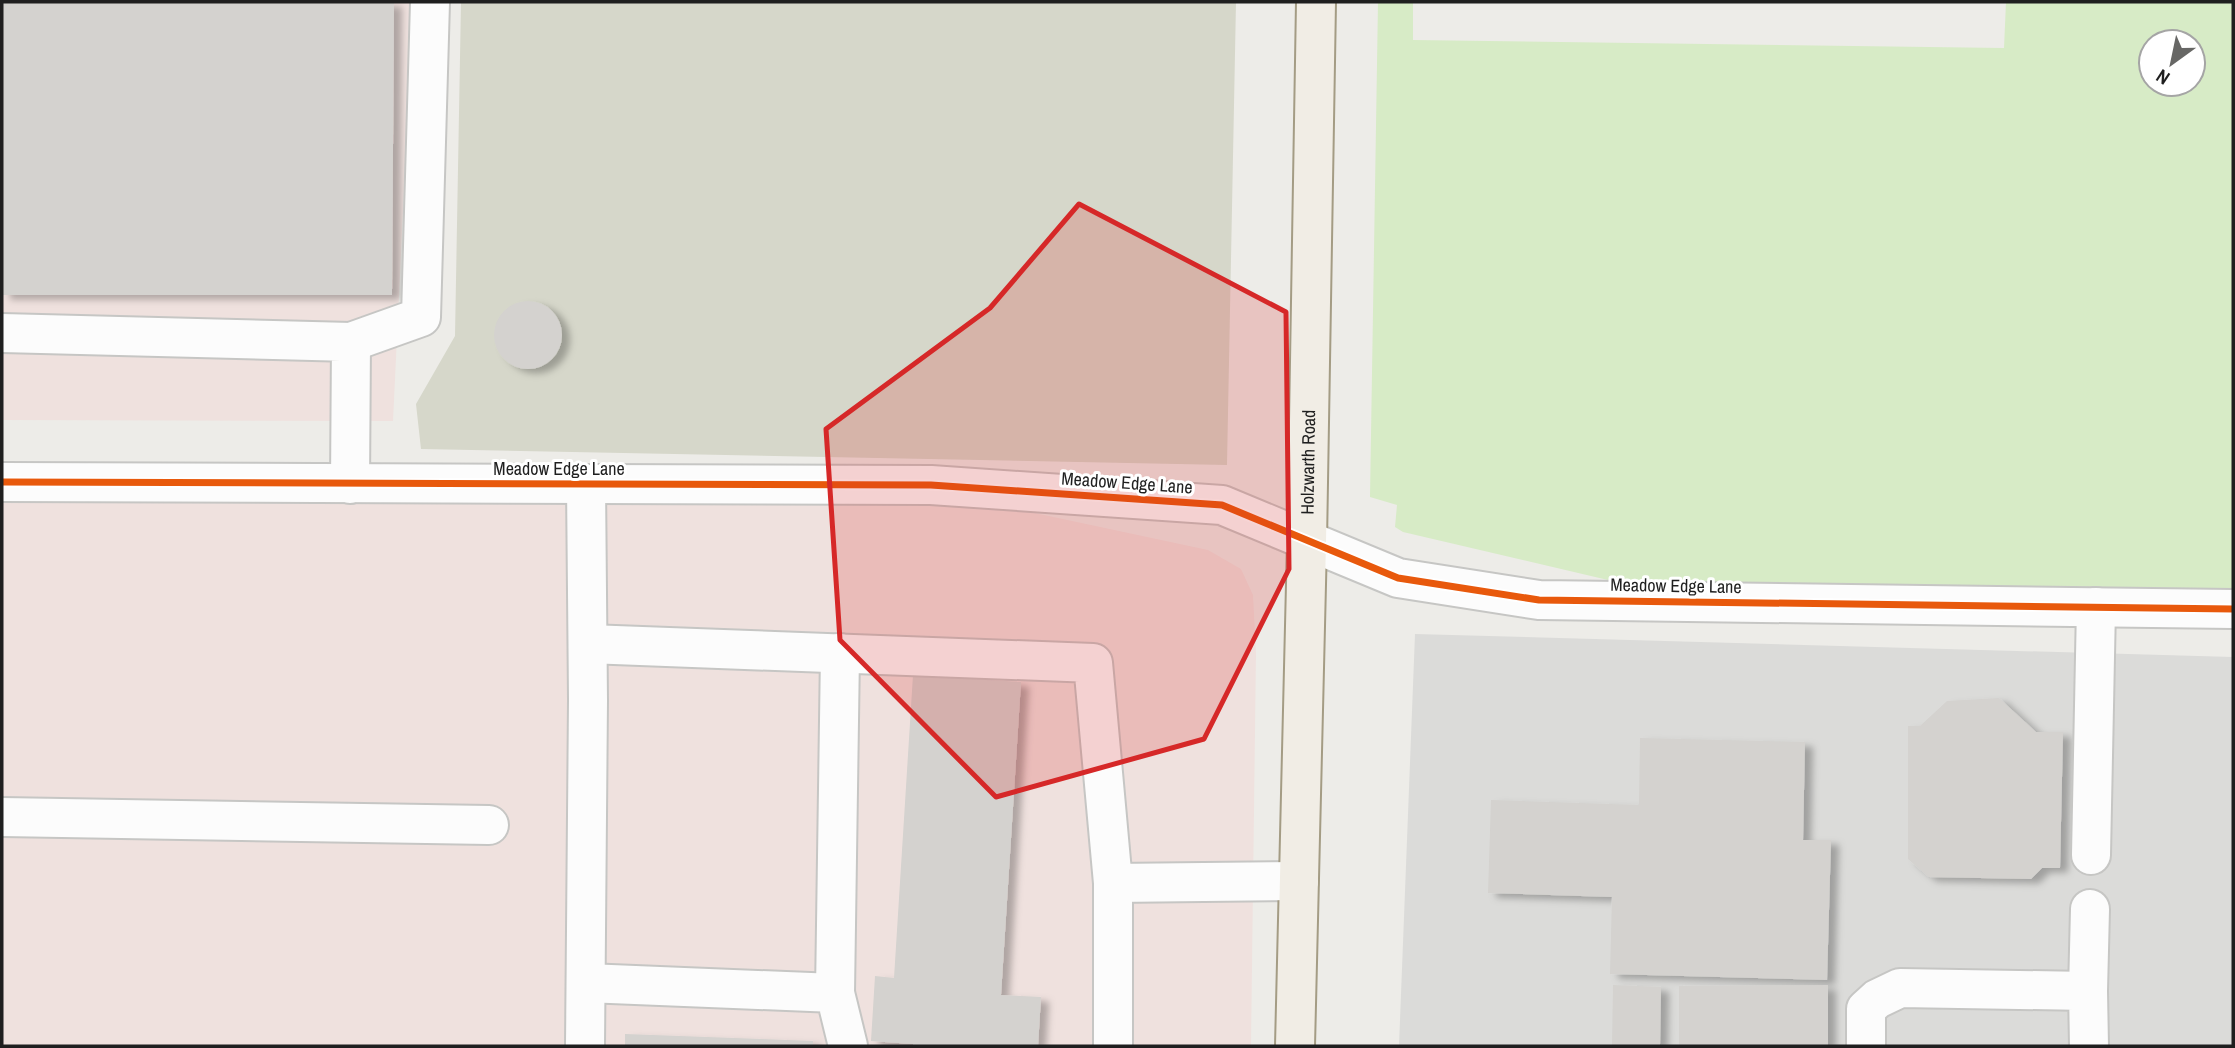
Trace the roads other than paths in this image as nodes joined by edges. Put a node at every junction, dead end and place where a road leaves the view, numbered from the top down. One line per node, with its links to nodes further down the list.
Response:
1 (430, 2): 4 (street)
2 (1316, 2): 8 (main road, Holzwarth Road)
3 (2, 333): 4 (street)
4 (351, 342): 6 (street)
5 (2, 482): 6 (street, Meadow Edge Lane)
6 (350, 484): 7 (street, Meadow Edge Lane)
7 (586, 484): 8 (street, Meadow Edge Lane); 11 (street)
8 (1307, 542): 9 (street, Meadow Edge Lane); 16 (main road, Holzwarth Road)
9 (2096, 607): 10 (street, Meadow Edge Lane); 15 (street)
10 (2233, 608)
11 (588, 644): 12 (street); 19 (street)
12 (840, 653): 17 (street); 21 (street)
13 (2, 817): 14 (street)
14 (489, 825)
15 (2091, 855)
16 (1299, 881): 17 (street); 25 (main road, Holzwarth Road)
17 (1113, 883): 24 (street)
18 (2090, 909): 20 (street)
19 (586, 983): 21 (street); 22 (street)
20 (2088, 991): 26 (street); 27 (street)
21 (835, 993): 23 (street)
22 (585, 1046)
23 (848, 1046)
24 (1113, 1046)
25 (1295, 1046)
26 (1866, 1046)
27 (2089, 1046)

